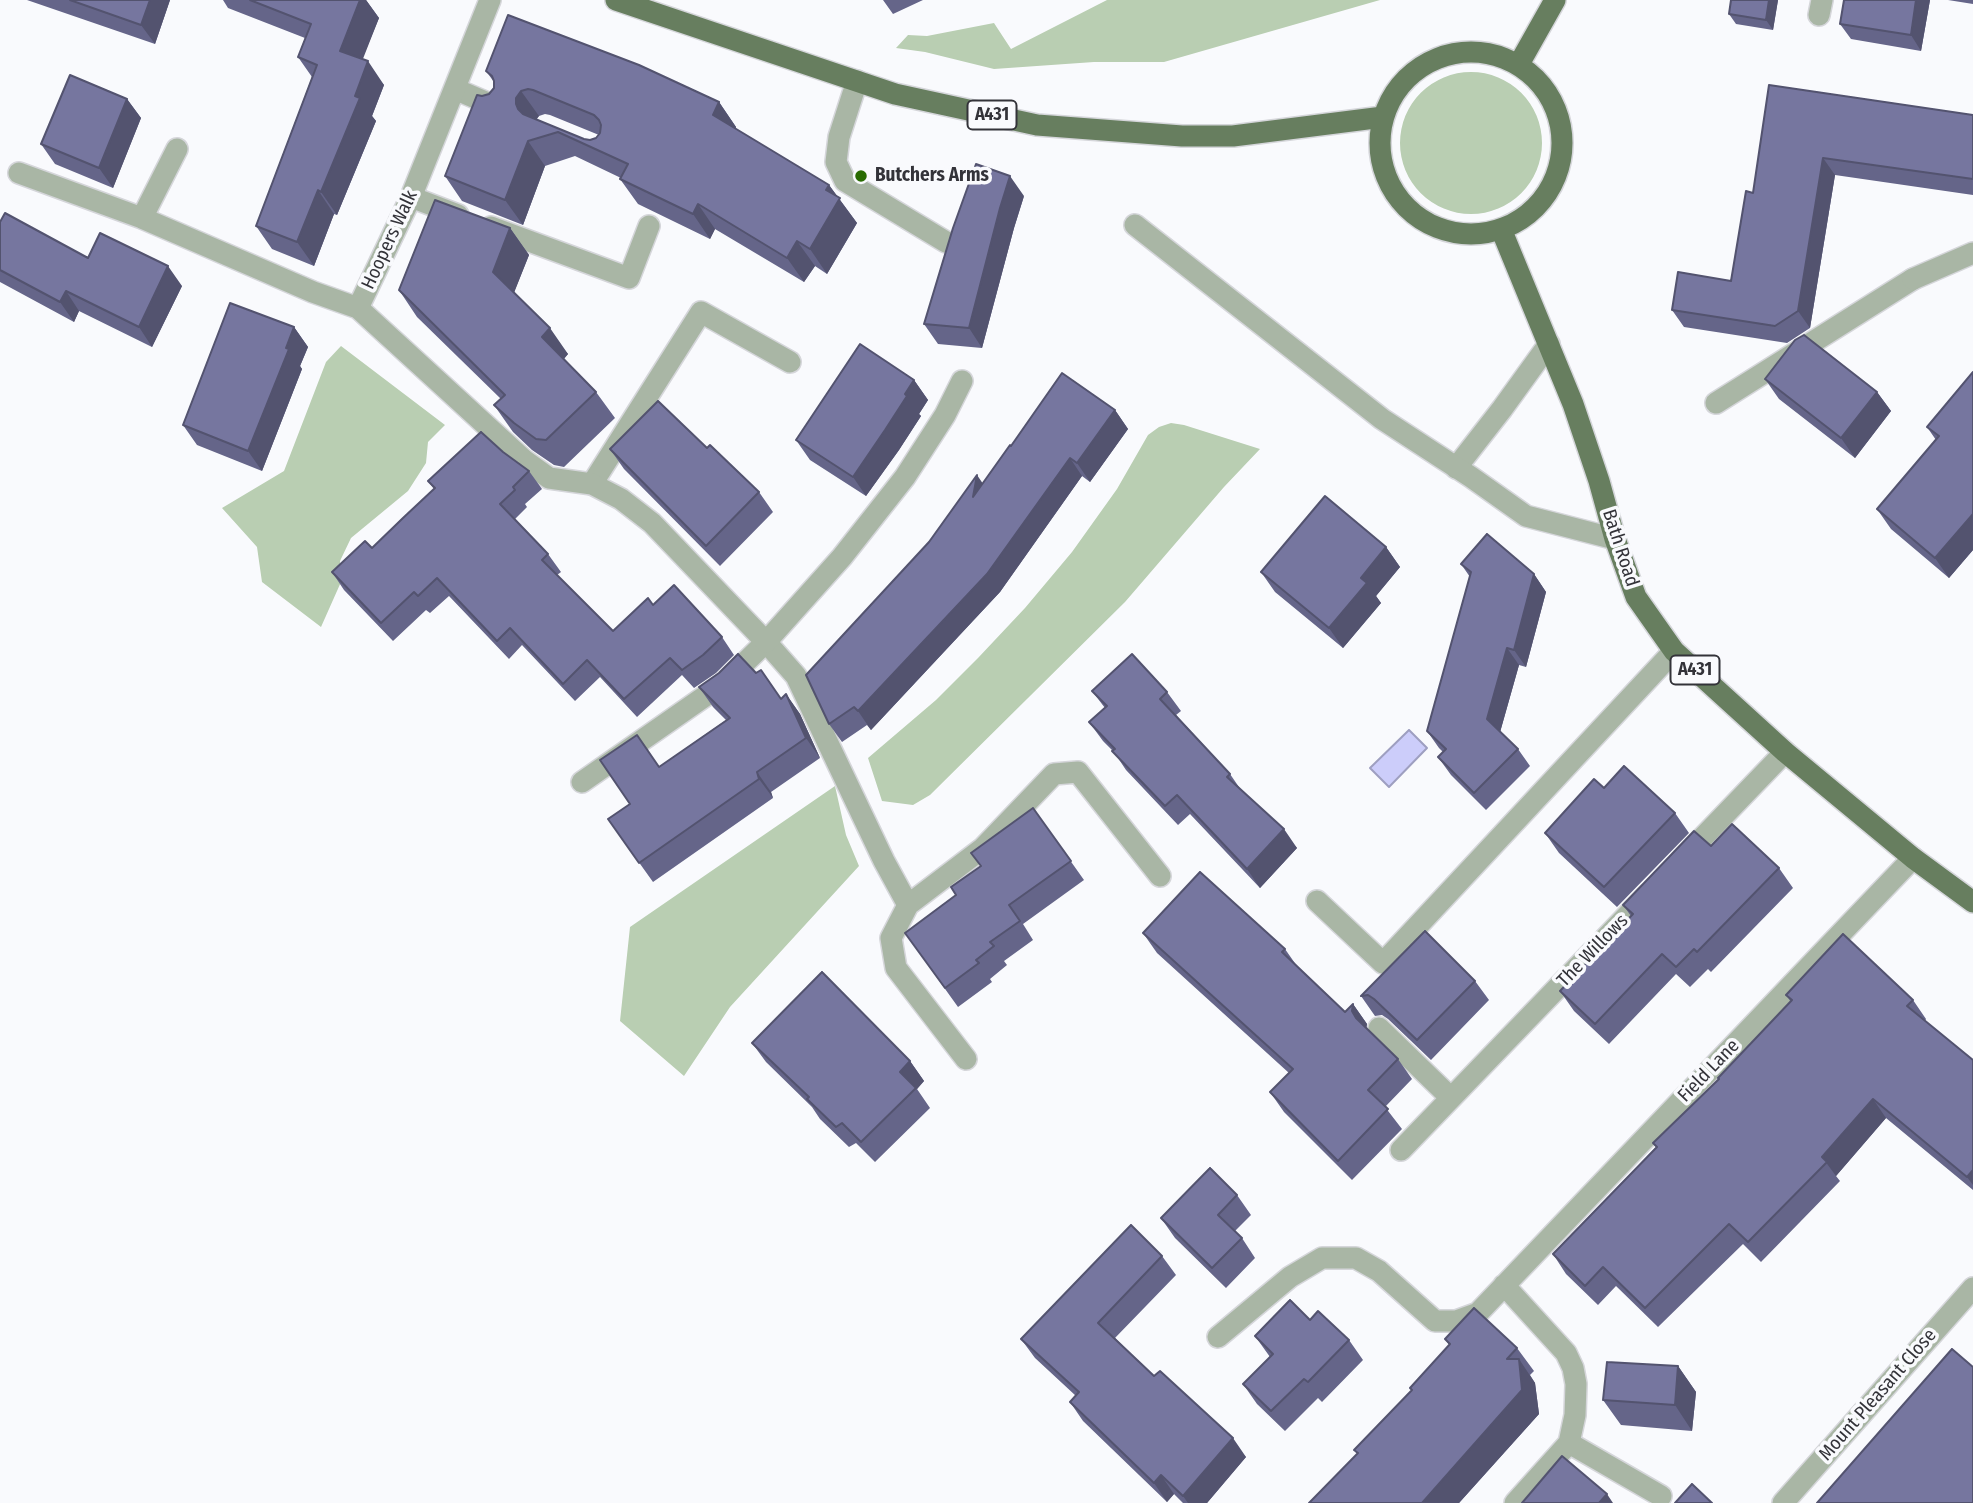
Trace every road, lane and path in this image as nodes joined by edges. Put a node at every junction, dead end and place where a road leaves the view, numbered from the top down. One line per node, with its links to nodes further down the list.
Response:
1 (491, 0): 6 (street, Hoopers Walk)
2 (616, 0): 5 (main road, A431)
3 (1555, 0): 4 (main road)
4 (1519, 64): 8 (main road); 15 (main road)
5 (857, 81): 8 (main road, A431); 16 (street)
6 (454, 89): 7 (street); 11 (street, Hoopers Walk)
7 (499, 108)
8 (1383, 117): 15 (main road)
9 (177, 149): 12 (street)
10 (19, 173): 12 (street, Hoopers Walk)
11 (411, 197): 14 (street); 18 (street, Hoopers Walk)
12 (142, 218): 18 (street, Hoopers Walk)
13 (1135, 225): 23 (street)
14 (649, 226)
15 (1501, 229): 19 (main road, Bath Road / A431)
16 (946, 242)
17 (1973, 253): 22 (street)
18 (358, 308): 24 (street)
19 (1549, 344): 23 (street); 25 (main road, Bath Road / A431)
20 (790, 362): 24 (street)
21 (962, 381): 26 (street)
22 (1716, 403)
23 (1456, 468): 25 (street)
24 (592, 484): 26 (street)
25 (1615, 539): 27 (main road, Bath Road / A431)
26 (766, 642): 29 (street); 34 (street)
27 (1674, 651): 28 (main road, Bath Road / A431); 32 (street)
28 (1785, 752): 30 (main road, Bath Road / A431); 37 (street, The Willows)
29 (582, 782)
30 (1913, 858): 33 (main road, Bath Road / A431); 39 (street, Field Lane)
31 (1160, 876): 34 (street)
32 (1317, 901)
33 (1973, 902)
34 (908, 905): 36 (street)
35 (1379, 1028): 37 (street)
36 (966, 1059)
37 (1451, 1098): 38 (street, The Willows)
38 (1401, 1150)
39 (1504, 1285): 41 (street, Field Lane); 42 (street)
40 (1973, 1288): 45 (street, Mount Pleasant Close)
41 (1218, 1337)
42 (1569, 1443): 43 (street); 44 (street)
43 (1661, 1496)
44 (1515, 1503)
45 (1783, 1503)

